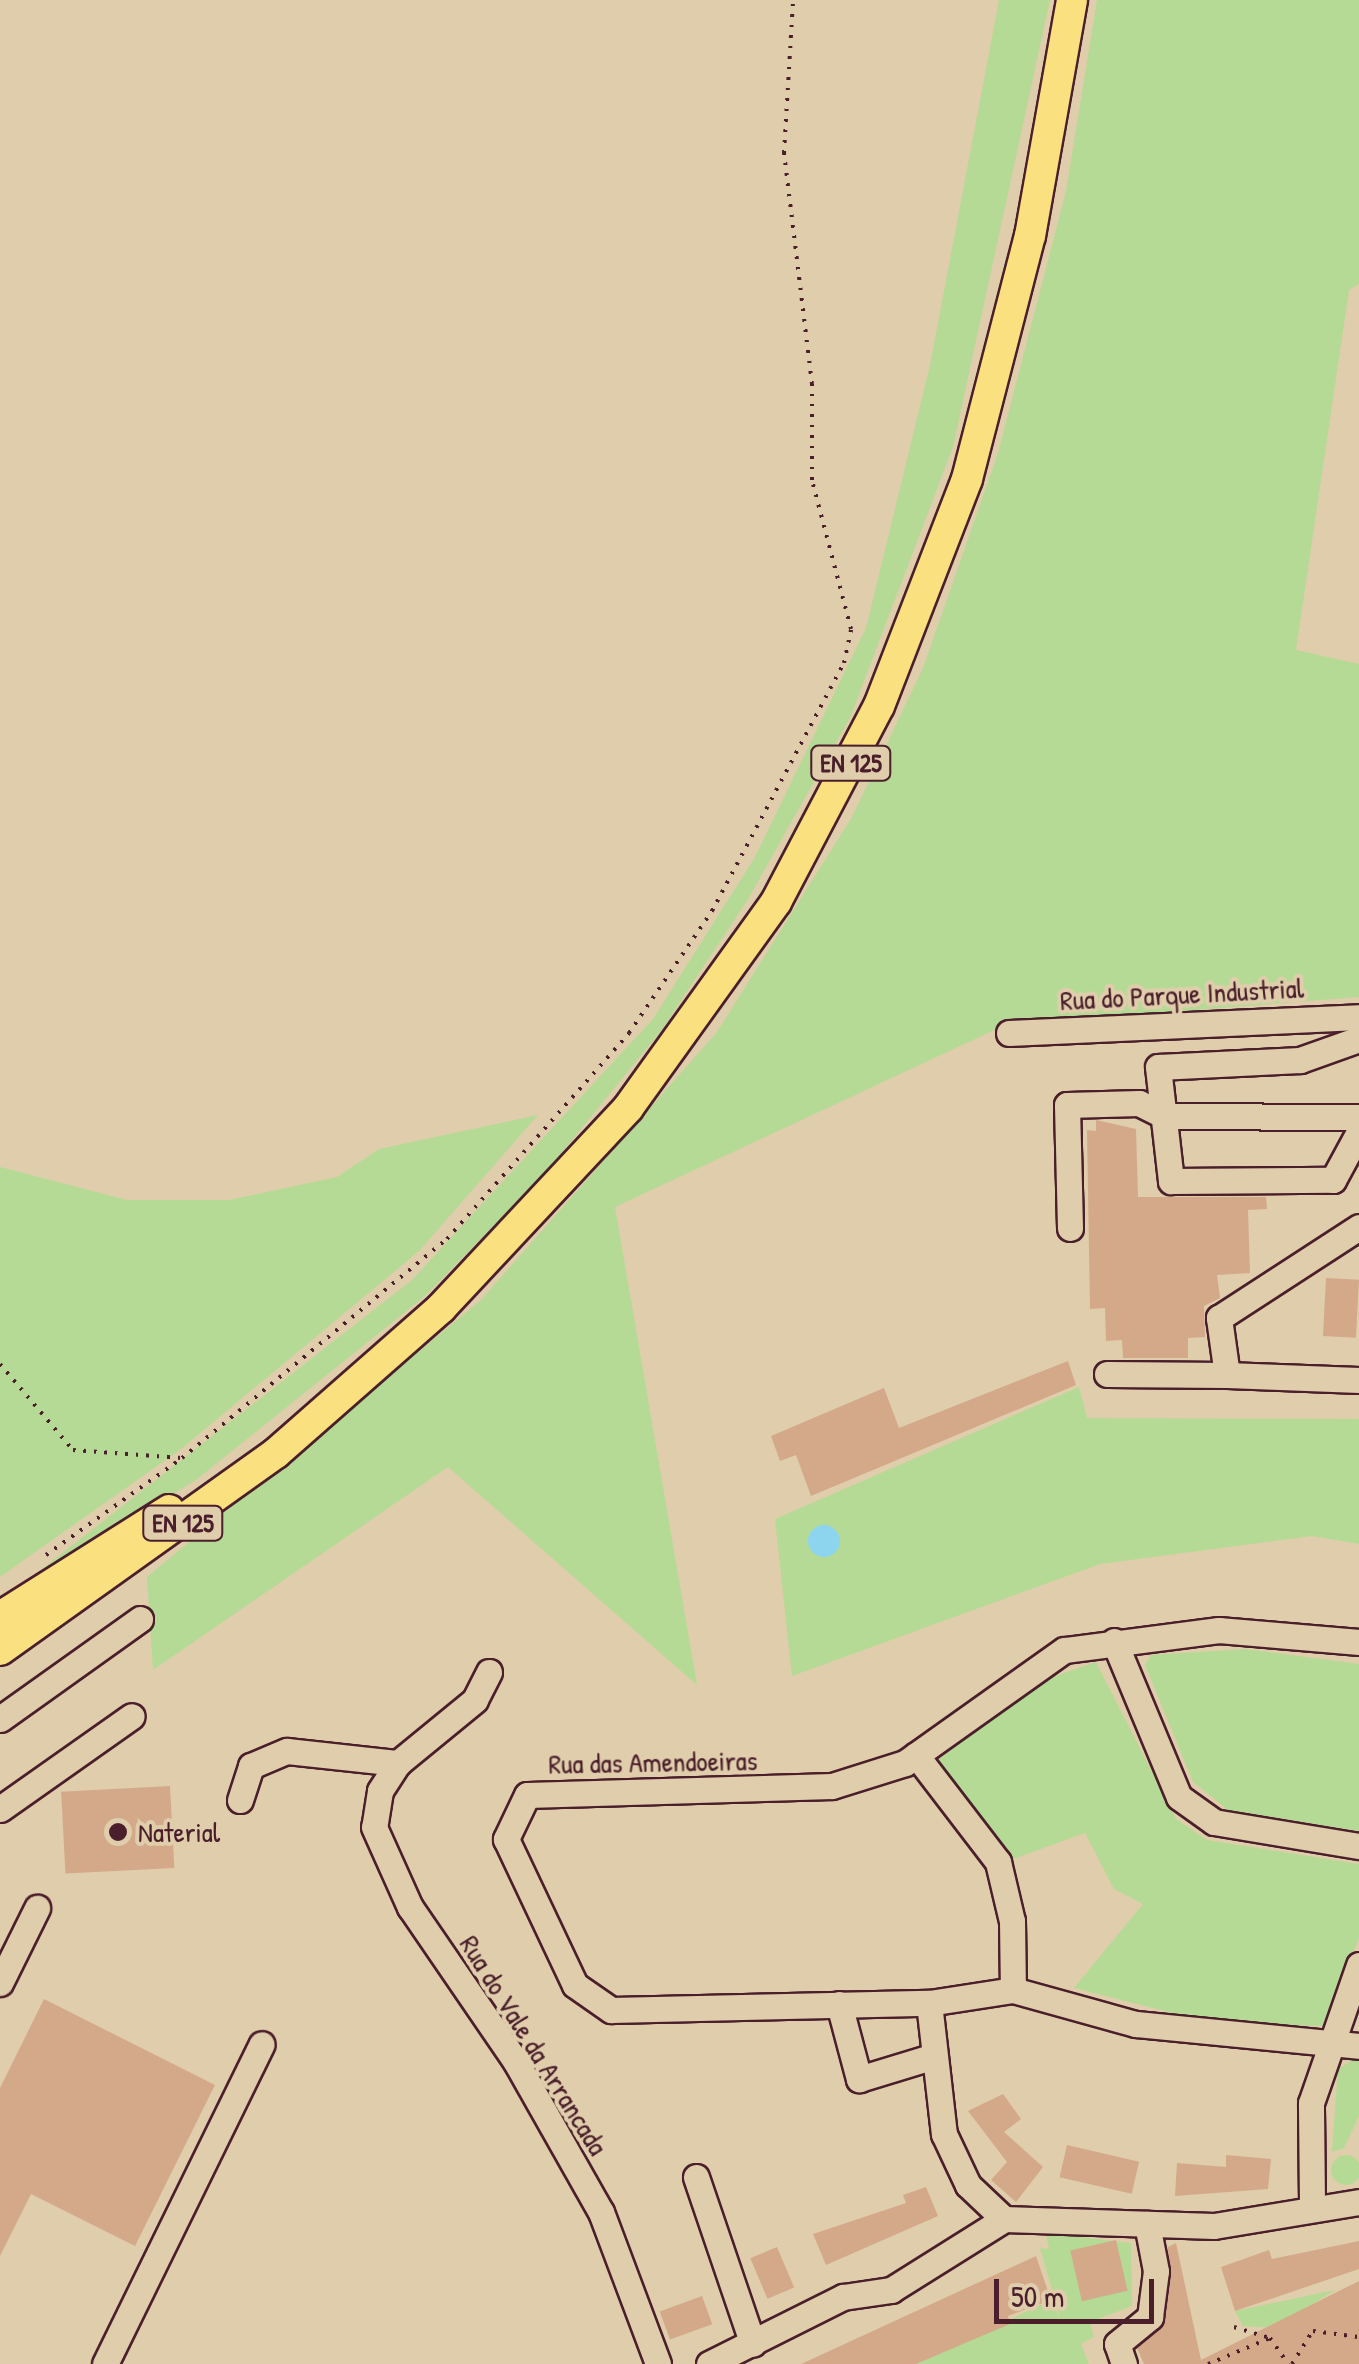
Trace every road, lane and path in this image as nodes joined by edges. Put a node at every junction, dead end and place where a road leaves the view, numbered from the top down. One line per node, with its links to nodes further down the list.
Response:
1 (793, 0): 16 (path)
2 (1072, 0): 15 (main road, EN 125)
3 (1359, 1016): 4 (street, Rua do Parque Industrial)
4 (1009, 1034)
5 (1359, 1039): 6 (street)
6 (1164, 1116): 7 (street); 8 (street); 10 (street)
7 (1359, 1117)
8 (1359, 1132)
9 (1359, 1227): 13 (street)
10 (1070, 1228)
11 (0, 1364): 16 (path)
12 (1107, 1374): 13 (street)
13 (1227, 1375): 14 (street)
14 (1359, 1380)
15 (274, 1448): 18 (main road); 20 (main road, EN 125); 23 (main road, EN 125); 24 (main road)
16 (182, 1458): 17 (path)
17 (32, 1566)
18 (0, 1617)
19 (140, 1619): 27 (street)
20 (0, 1634)
21 (1114, 1642): 22 (street, Rua das Amendoeiras); 28 (street, Rua das Amendoeiras); 32 (street)
22 (1359, 1642)
23 (0, 1650)
24 (0, 1667)
25 (489, 1672): 29 (street, Rua do Vale da Arrancada)
26 (132, 1716): 31 (street)
27 (0, 1719)
28 (916, 1755): 36 (street); 38 (street, Rua das Amendoeiras)
29 (398, 1763): 30 (street); 53 (street, Rua do Vale da Arrancada)
30 (240, 1800)
31 (0, 1809)
32 (1359, 1846)
33 (38, 1908): 35 (street)
34 (1359, 1965): 41 (street)
35 (0, 1983)
36 (1013, 1990): 37 (street, Rua das Amendoeiras); 41 (street, Rua das Amendoeiras)
37 (929, 2003): 38 (street, Rua das Amendoeiras); 42 (street)
38 (839, 2004): 42 (street)
39 (262, 2044): 52 (street)
40 (1359, 2046): 41 (street, Rua das Amendoeiras)
41 (1328, 2049): 45 (street)
42 (934, 2056): 46 (street)
43 (696, 2177): 51 (street)
44 (1359, 2202): 45 (street)
45 (1312, 2203): 47 (street)
46 (1004, 2218): 47 (street); 51 (street)
47 (1147, 2224): 55 (street)
48 (1234, 2327): 50 (path)
49 (1359, 2337): 57 (path)
50 (1270, 2338): 56 (path); 57 (path)
51 (752, 2344): 54 (street)
52 (105, 2364)
53 (658, 2364)
54 (709, 2364)
55 (1124, 2364)
56 (1208, 2364)
57 (1290, 2364)

